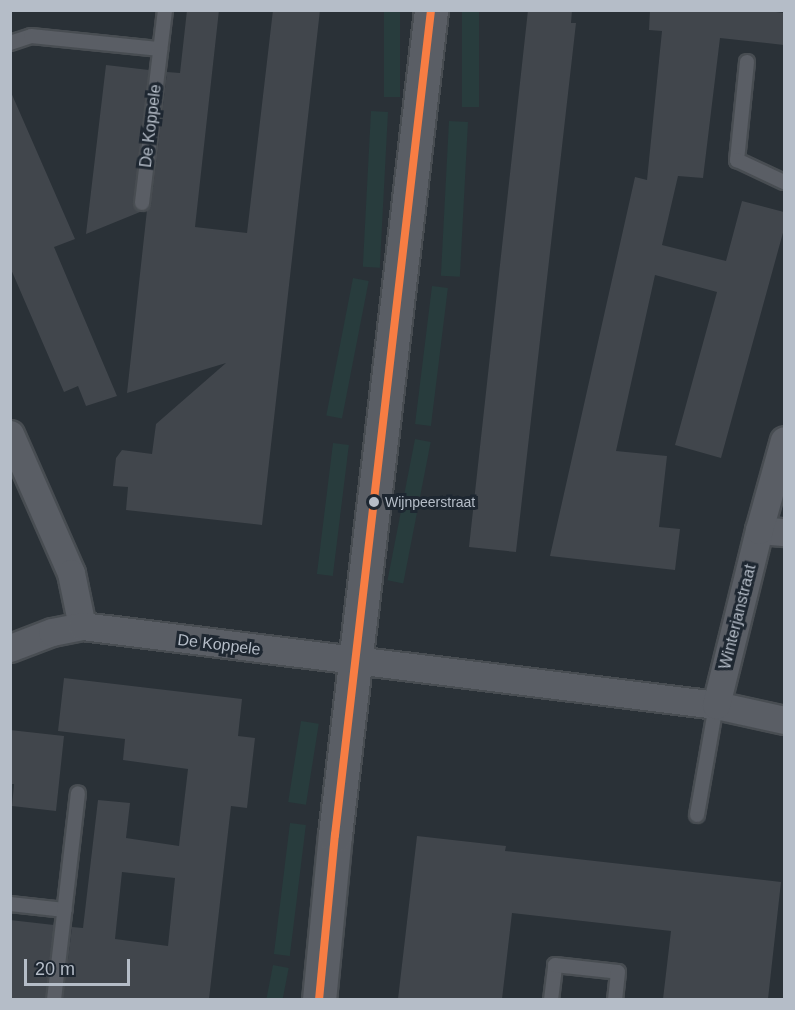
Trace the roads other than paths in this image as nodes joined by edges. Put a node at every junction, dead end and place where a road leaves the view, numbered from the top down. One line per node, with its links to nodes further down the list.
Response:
1 (165, 10): 4 (lane, De Koppele)
2 (431, 10): 13 (street)
3 (10, 43): 4 (lane)
4 (160, 49): 7 (lane, De Koppele)
5 (747, 62): 6 (lane)
6 (784, 182)
7 (142, 203)
8 (10, 434): 11 (street)
9 (784, 440): 10 (street, Winterjanstraat)
10 (772, 531): 14 (street, Winterjanstraat)
11 (81, 626): 12 (street, De Koppele); 13 (street, De Koppele)
12 (10, 648)
13 (356, 662): 14 (street); 21 (street)
14 (717, 705): 15 (street); 17 (lane)
15 (784, 720)
16 (78, 794): 19 (lane)
17 (697, 815)
18 (10, 904): 19 (lane)
19 (64, 910): 20 (lane)
20 (54, 999)
21 (319, 999)
22 (551, 999): 23 (lane)
23 (615, 999)

